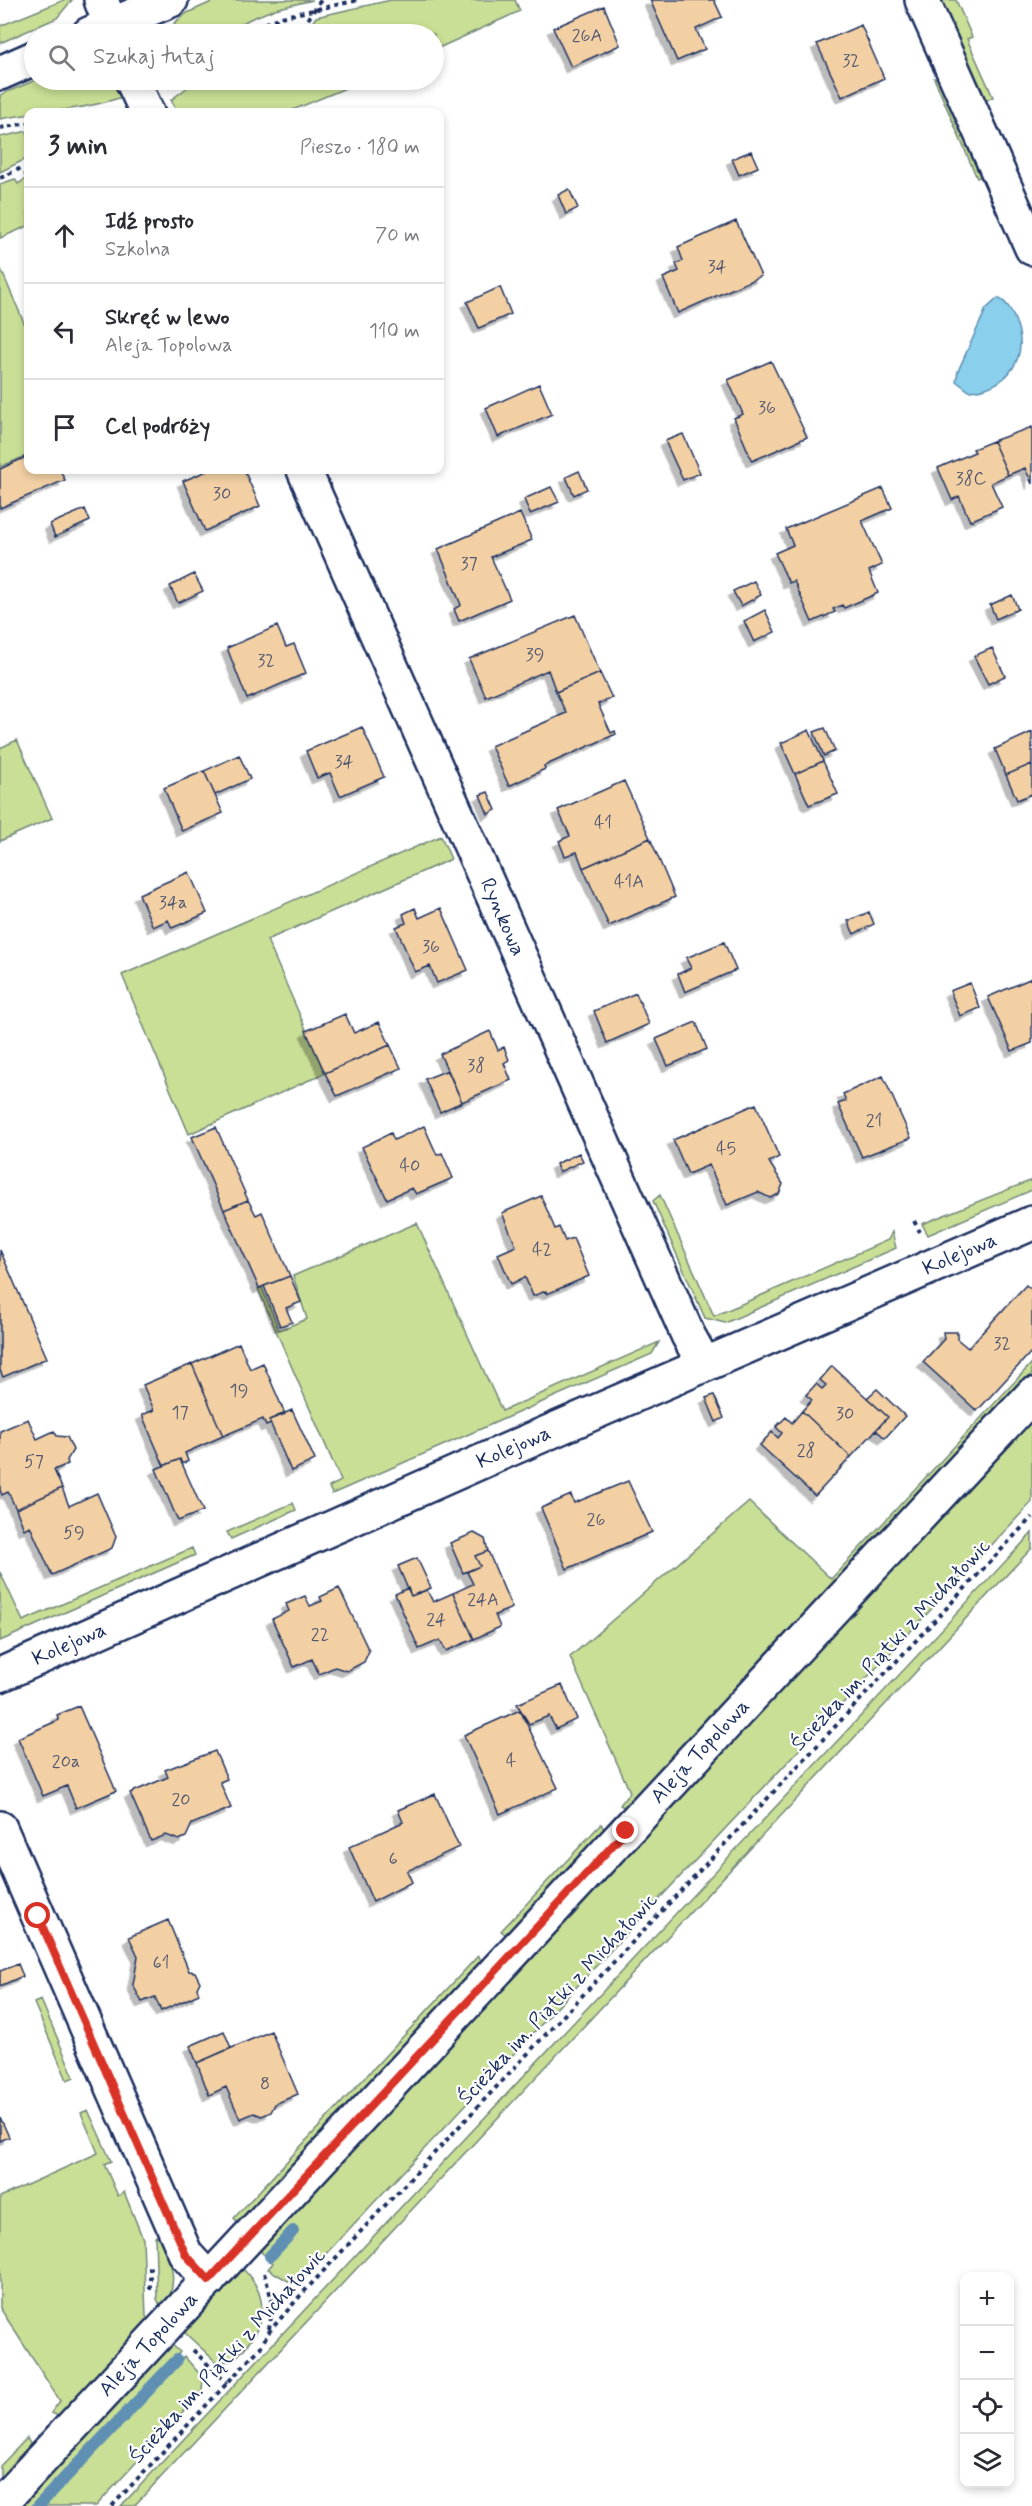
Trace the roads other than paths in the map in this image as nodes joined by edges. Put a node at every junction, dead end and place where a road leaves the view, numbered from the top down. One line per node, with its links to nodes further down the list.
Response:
1 (171, 0): 3 (street)
2 (922, 0): 8 (street)
3 (104, 24)
4 (24, 62): 5 (street)
5 (0, 73)
6 (137, 90): 7 (street)
7 (145, 108)
8 (1032, 248)
9 (306, 474): 11 (street, Rynkowa)
10 (1032, 1223): 11 (street, Kolejowa)
11 (704, 1364): 13 (street, Kolejowa)
12 (1032, 1395): 15 (street, Aleja Topolowa)
13 (0, 1675)
14 (0, 1828): 15 (street)
15 (209, 2280): 16 (street, Aleja Topolowa)
16 (0, 2504)

